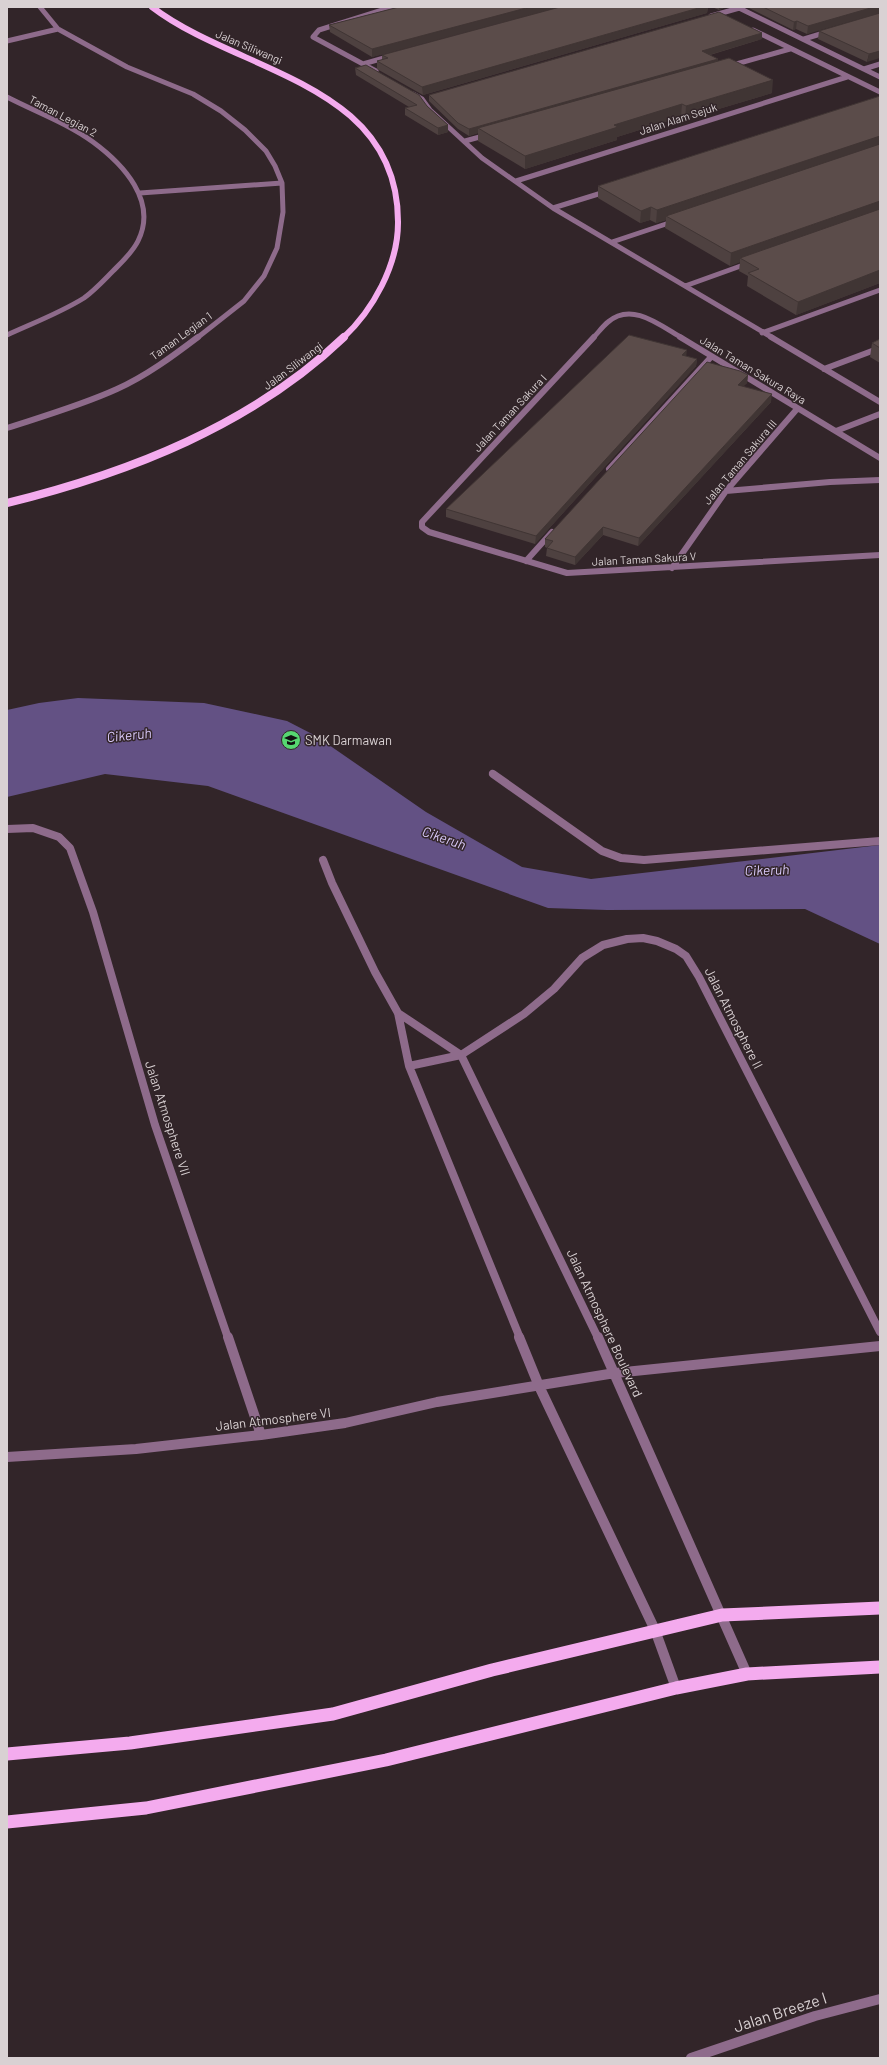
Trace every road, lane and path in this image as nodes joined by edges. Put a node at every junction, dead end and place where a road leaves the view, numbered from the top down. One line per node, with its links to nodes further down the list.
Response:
1 (40, 7): 10 (street, Taman Legian 1)
2 (152, 7): 55 (main road, Jalan Siliwangi)
3 (392, 7): 16 (street)
4 (739, 7): 6 (street); 12 (street)
5 (709, 9): 6 (street)
6 (719, 14): 7 (street); 8 (street)
7 (726, 17)
8 (704, 18)
9 (747, 28): 14 (street)
10 (58, 29): 13 (street); 31 (street, Taman Legian 1)
11 (834, 30): 12 (street)
12 (804, 39): 19 (street)
13 (7, 41)
14 (790, 49): 18 (street); 21 (street)
15 (400, 54): 16 (street)
16 (363, 64): 20 (street)
17 (880, 64): 19 (street)
18 (722, 68)
19 (864, 69): 22 (street)
20 (383, 76)
21 (847, 77): 24 (street); 30 (street, Jalan Alam Sejuk)
22 (880, 77)
23 (408, 91): 27 (street)
24 (880, 92)
25 (7, 97): 33 (street, Taman Legian 2)
26 (430, 97): 27 (street)
27 (422, 99): 29 (street)
28 (496, 133): 29 (street)
29 (465, 141): 30 (street)
30 (516, 181): 34 (street)
31 (282, 183): 33 (street); 49 (street, Taman Legian 1)
32 (614, 189): 34 (street)
33 (140, 193): 42 (street, Taman Legian 2)
34 (553, 208): 36 (street)
35 (679, 220): 36 (street)
36 (612, 242): 38 (street)
37 (752, 262): 38 (street)
38 (684, 286): 41 (street)
39 (880, 290): 41 (street)
40 (613, 318): 44 (street, Jalan Taman Sakura Raya); 56 (street, Jalan Taman Sakura I)
41 (762, 333): 45 (street)
42 (7, 335)
43 (880, 348): 45 (street)
44 (710, 357): 47 (street, Jalan Taman Sakura Raya); 52 (street)
45 (824, 369): 46 (street)
46 (880, 402)
47 (797, 409): 50 (street, Jalan Taman Sakura Raya); 54 (street, Jalan Taman Sakura III)
48 (880, 414): 50 (street)
49 (7, 428)
50 (836, 431): 51 (street, Jalan Taman Sakura Raya)
51 (880, 458)
52 (605, 473)
53 (880, 480): 54 (street)
54 (726, 491): 60 (street, Jalan Taman Sakura III)
55 (7, 503)
56 (422, 522): 59 (street, Jalan Taman Sakura V)
57 (558, 526): 59 (street)
58 (880, 555): 60 (street, Jalan Taman Sakura V)
59 (526, 561): 60 (street, Jalan Taman Sakura V)
60 (672, 568)
61 (492, 773): 63 (street)
62 (7, 829): 72 (street, Jalan Atmosphere VII)
63 (880, 841)
64 (323, 860): 65 (street)
65 (398, 1013): 66 (street); 67 (street)
66 (461, 1055): 67 (street); 68 (street, Jalan Atmosphere II); 70 (street, Jalan Atmosphere Boulevard)
67 (409, 1066): 71 (street)
68 (880, 1332)
69 (880, 1346): 70 (street, Jalan Atmosphere VI)
70 (616, 1374): 71 (street, Jalan Atmosphere VI); 75 (street, Jalan Atmosphere Boulevard)
71 (539, 1386): 72 (street, Jalan Atmosphere VI); 76 (street)
72 (262, 1435): 73 (street, Jalan Atmosphere VI)
73 (7, 1457)
74 (880, 1608): 75 (main road)
75 (722, 1615): 76 (main road); 78 (street, Jalan Atmosphere Boulevard)
76 (655, 1630): 79 (street); 80 (main road)
77 (880, 1667): 78 (main road)
78 (747, 1674): 79 (main road)
79 (676, 1688): 81 (main road)
80 (7, 1754)
81 (7, 1822)
82 (880, 1999): 83 (street, Jalan Breeze I)
83 (696, 2057)

